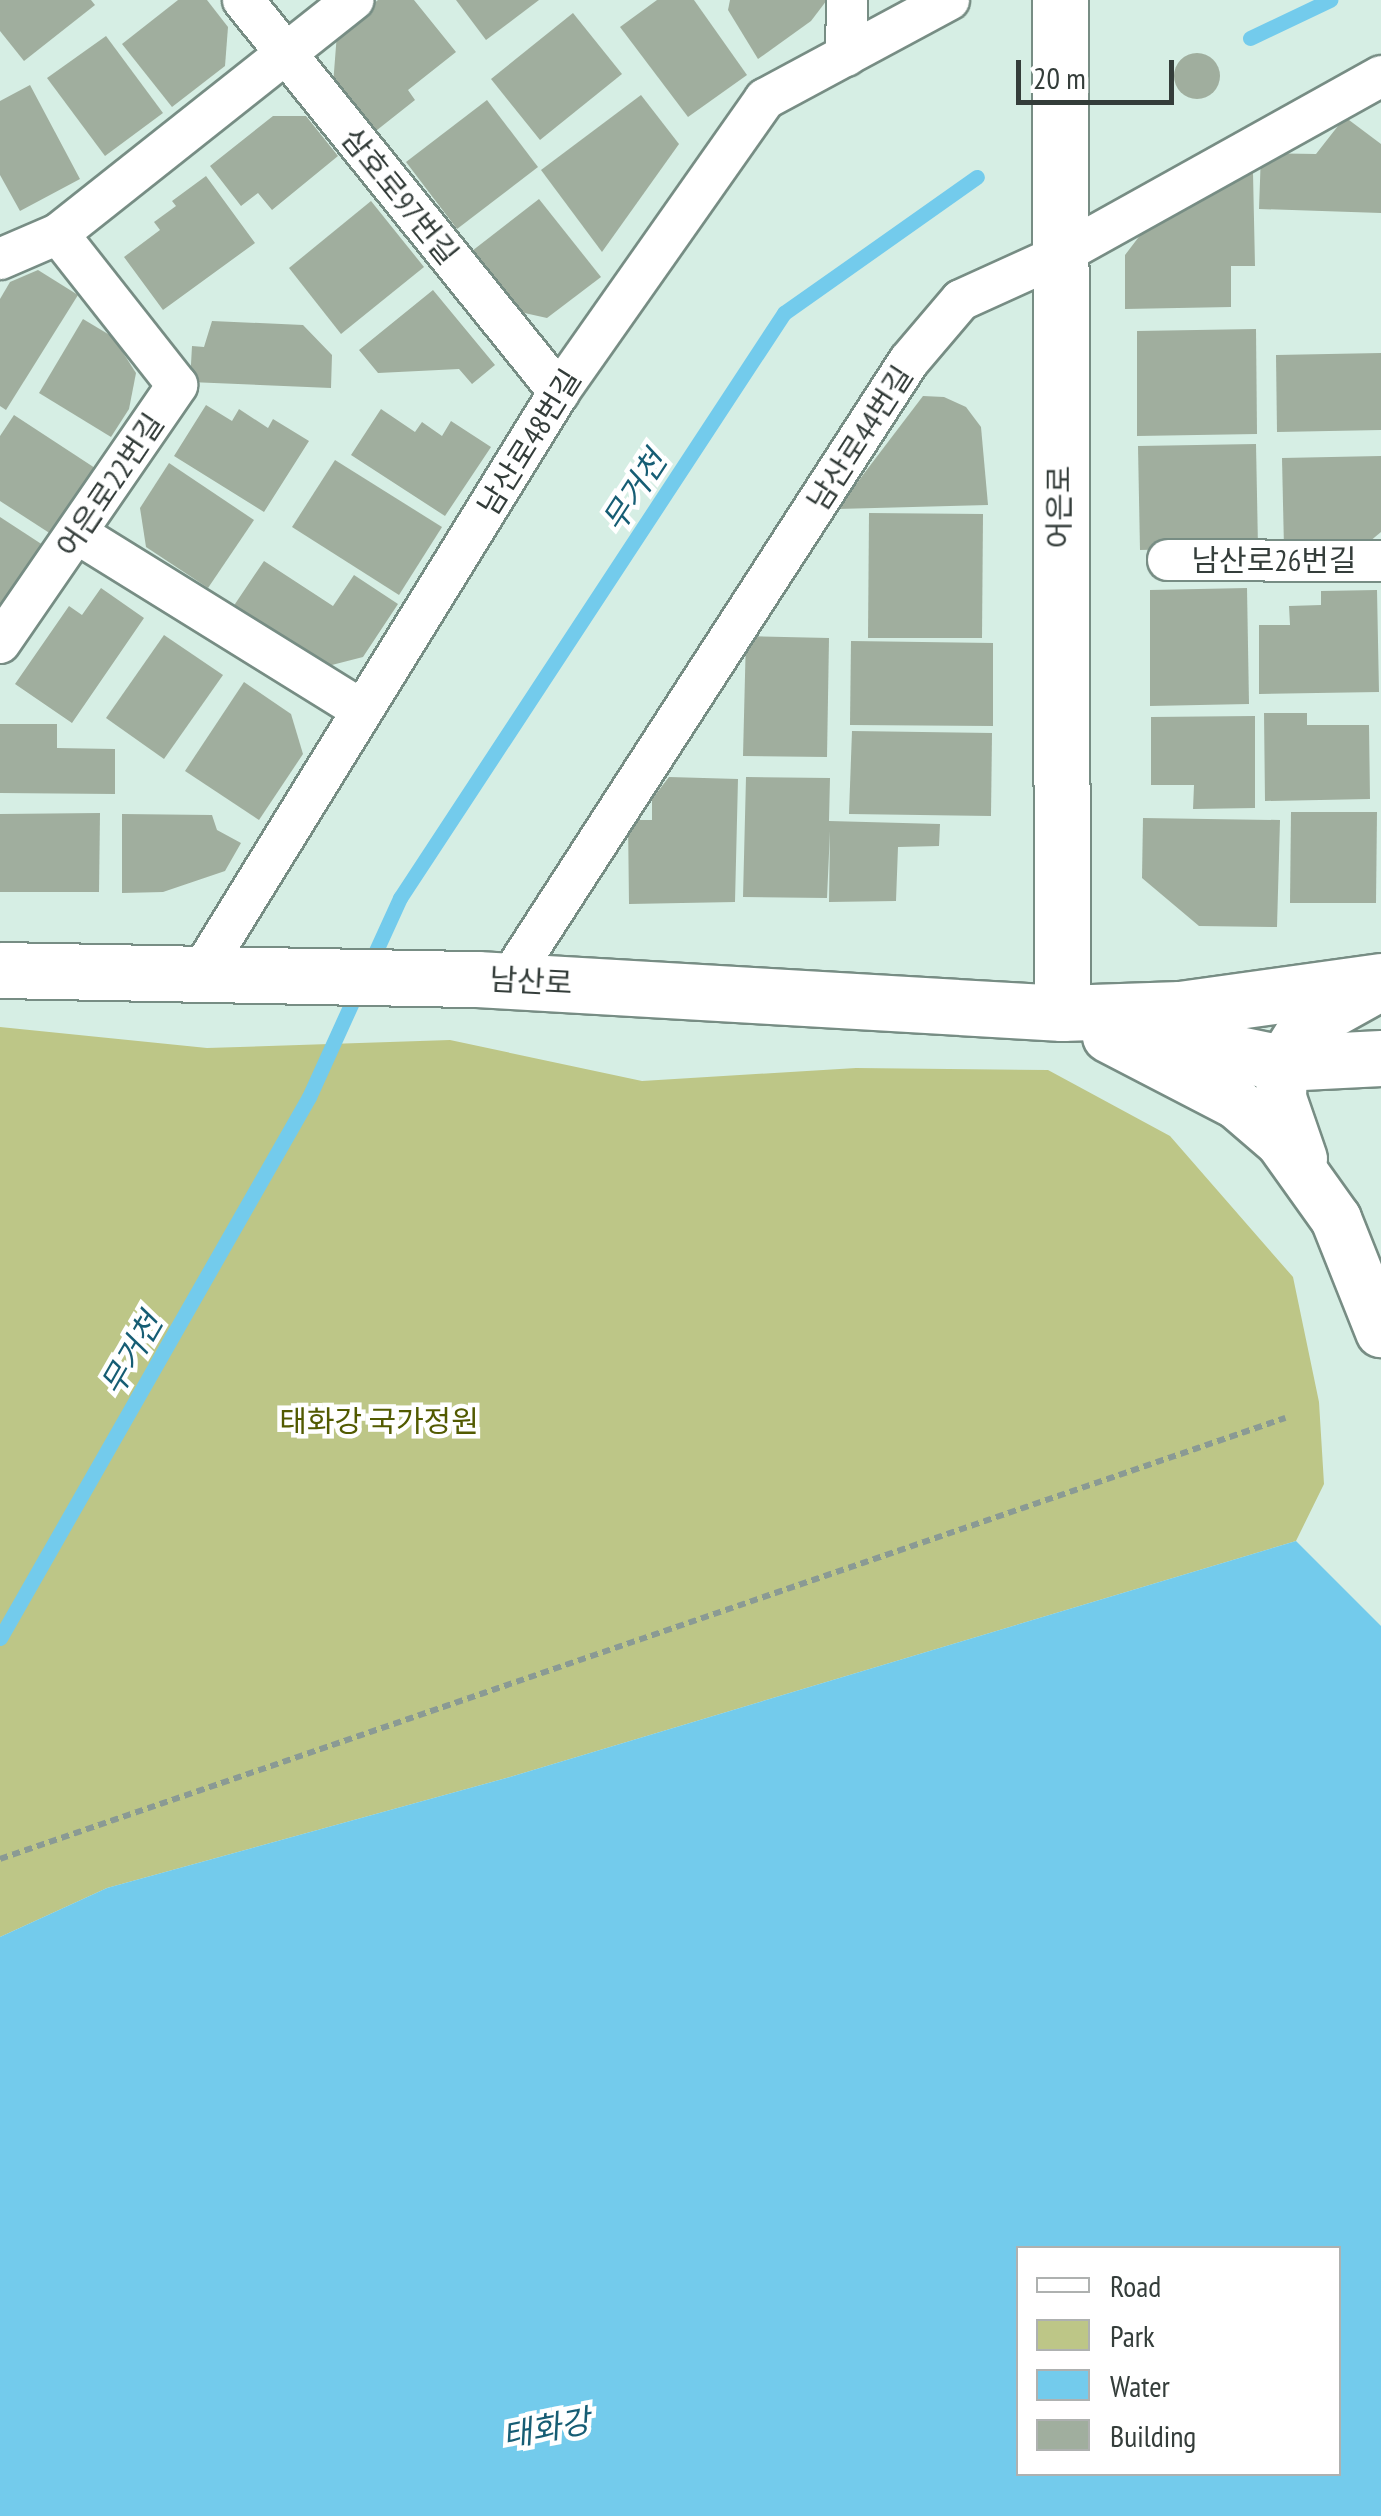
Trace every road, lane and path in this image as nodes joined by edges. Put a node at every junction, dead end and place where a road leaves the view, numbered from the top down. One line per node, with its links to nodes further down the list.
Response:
1 (243, 0): 6 (street, 삼호로97번길)
2 (352, 0): 6 (street)
3 (847, 0): 7 (street)
4 (949, 0): 7 (street, 남산로48번길)
5 (1060, 0): 9 (main road, 어은로)
6 (286, 54): 10 (street); 12 (street, 삼호로97번길)
7 (846, 56): 12 (street, 남산로48번길)
8 (1381, 76): 9 (street, 남산로44번길)
9 (1057, 229): 20 (street, 남산로44번길); 22 (main road, 어은로)
10 (58, 234): 11 (street); 13 (street, 어은로22번길)
11 (0, 258)
12 (558, 392): 17 (street, 남산로48번길)
13 (78, 534): 16 (street, 어은로22번길); 17 (street)
14 (1168, 560): 15 (street, 남산로26번길)
15 (1381, 560)
16 (0, 643)
17 (362, 710): 19 (street, 남산로48번길)
18 (0, 970): 19 (main road, 남산로)
19 (200, 974): 20 (main road, 남산로)
20 (492, 980): 22 (main road, 남산로)
21 (1381, 983): 22 (main road, 남산로); 24 (street)
22 (1062, 1014): 24 (main road, 남산로); 25 (street)
23 (1381, 1058): 24 (main road, 남산로)
24 (1282, 1062): 25 (street)
25 (1314, 1183): 26 (street)
26 (1381, 1332)
27 (1285, 1418): 28 (path)
28 (0, 1859)

